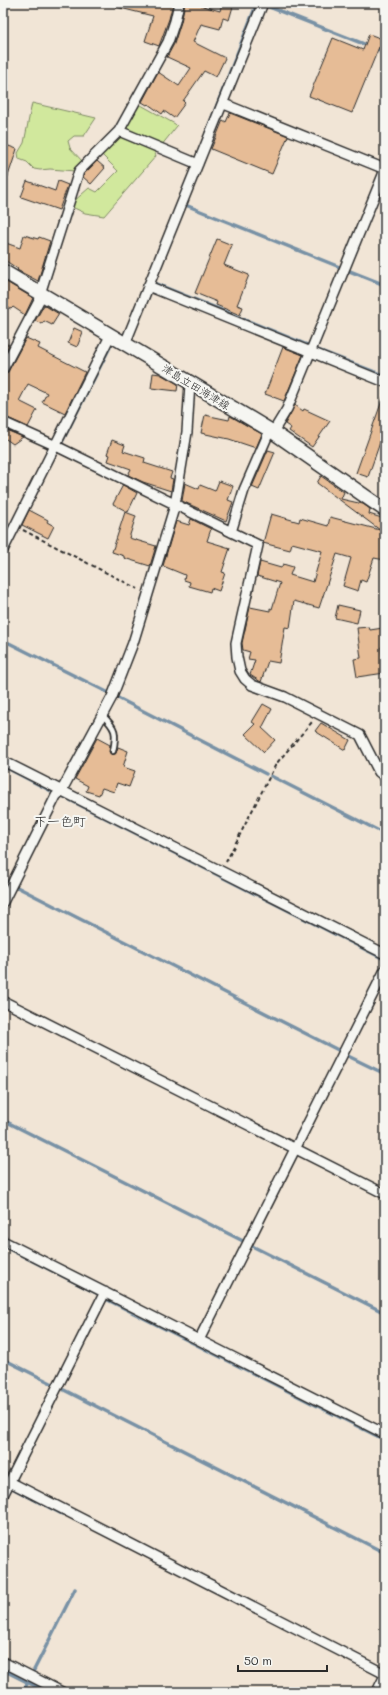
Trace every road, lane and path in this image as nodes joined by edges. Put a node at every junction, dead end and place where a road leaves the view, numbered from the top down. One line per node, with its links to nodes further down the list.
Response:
1 (179, 3): 4 (street)
2 (263, 3): 3 (street)
3 (224, 104): 5 (street); 6 (street)
4 (119, 131): 5 (street); 9 (street)
5 (198, 164): 8 (street)
6 (385, 169): 12 (street)
7 (3, 271): 9 (main road, 津島立田海津線)
8 (148, 286): 11 (street); 12 (street)
9 (41, 294): 10 (main road, 津島立田海津線); 13 (street)
10 (110, 336): 11 (main road, 津島立田海津線); 18 (street)
11 (125, 344): 15 (main road, 津島立田海津線)
12 (311, 352): 14 (street); 17 (street)
13 (3, 369)
14 (385, 382)
15 (190, 383): 17 (main road, 津島立田海津線); 19 (street)
16 (3, 422): 18 (street)
17 (271, 431): 20 (main road, 津島立田海津線); 22 (street)
18 (54, 446): 19 (street); 21 (street)
19 (175, 505): 22 (street); 24 (street)
20 (385, 510)
21 (15, 526): 23 (street); 24 (path)
22 (231, 532): 25 (street)
23 (3, 550)
24 (148, 594): 26 (street)
25 (320, 714): 29 (street); 31 (path)
26 (102, 715): 27 (lane); 30 (street)
27 (113, 751)
28 (3, 761): 30 (street)
29 (385, 777)
30 (62, 790): 31 (street); 32 (street)
31 (221, 871): 33 (street)
32 (3, 902)
33 (385, 954)
34 (385, 970): 36 (street)
35 (3, 1001): 36 (street)
36 (296, 1149): 37 (street); 40 (street)
37 (385, 1194)
38 (3, 1241): 39 (street)
39 (105, 1292): 40 (street); 42 (street)
40 (199, 1340): 41 (street)
41 (385, 1434)
42 (10, 1482): 43 (street); 45 (street)
43 (3, 1495)
44 (3, 1662): 47 (street)
45 (385, 1674)
46 (385, 1680): 48 (main road)
47 (62, 1692)
48 (379, 1692)

